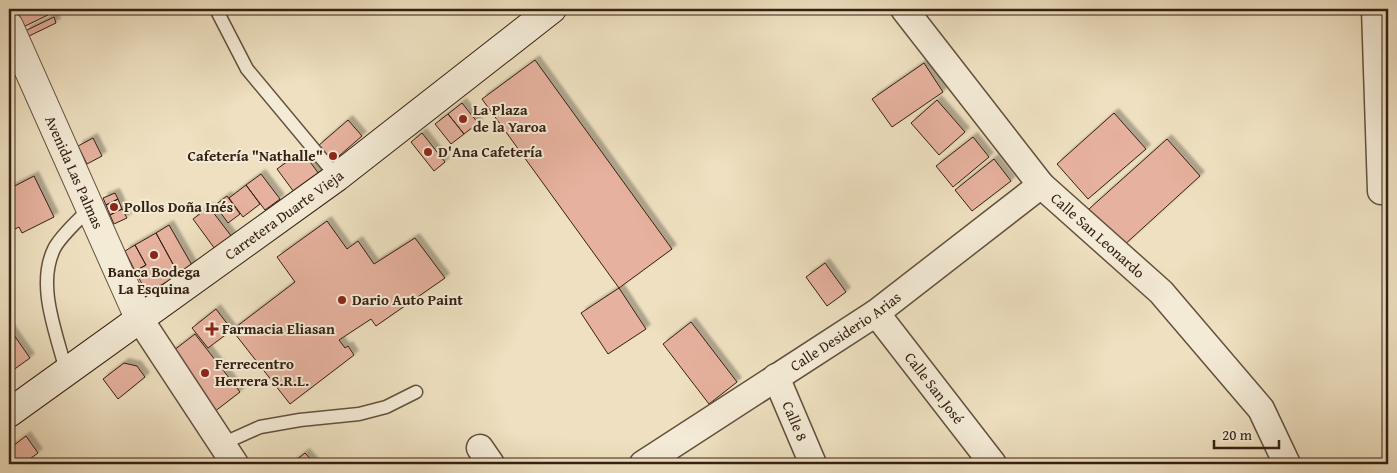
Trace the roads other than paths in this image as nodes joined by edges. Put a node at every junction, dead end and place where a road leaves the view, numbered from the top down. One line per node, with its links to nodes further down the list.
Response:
1 (216, 9): 6 (lane)
2 (904, 9): 7 (street, Calle San Leonardo)
3 (1375, 9): 8 (street)
4 (544, 11): 6 (main road, Carretera Duarte Vieja)
5 (9, 26): 9 (main road, Avenida Las Palmas)
6 (337, 177): 11 (main road, Carretera Duarte Vieja)
7 (1040, 185): 10 (street, Calle Desiderio Arias); 20 (street, Calle San Leonardo)
8 (1381, 191)
9 (90, 208): 11 (main road, Avenida Las Palmas); 12 (lane)
10 (876, 313): 13 (street, Calle Desiderio Arias); 19 (street, Calle San José)
11 (139, 318): 12 (main road, Carretera Duarte Vieja); 16 (street)
12 (66, 371): 15 (main road, Carretera Duarte Vieja)
13 (776, 377): 17 (street, Calle Desiderio Arias); 18 (street, Calle 8)
14 (416, 392): 16 (lane)
15 (9, 413)
16 (228, 454)
17 (643, 464)
18 (813, 464)
19 (993, 464)
20 (1287, 464)

